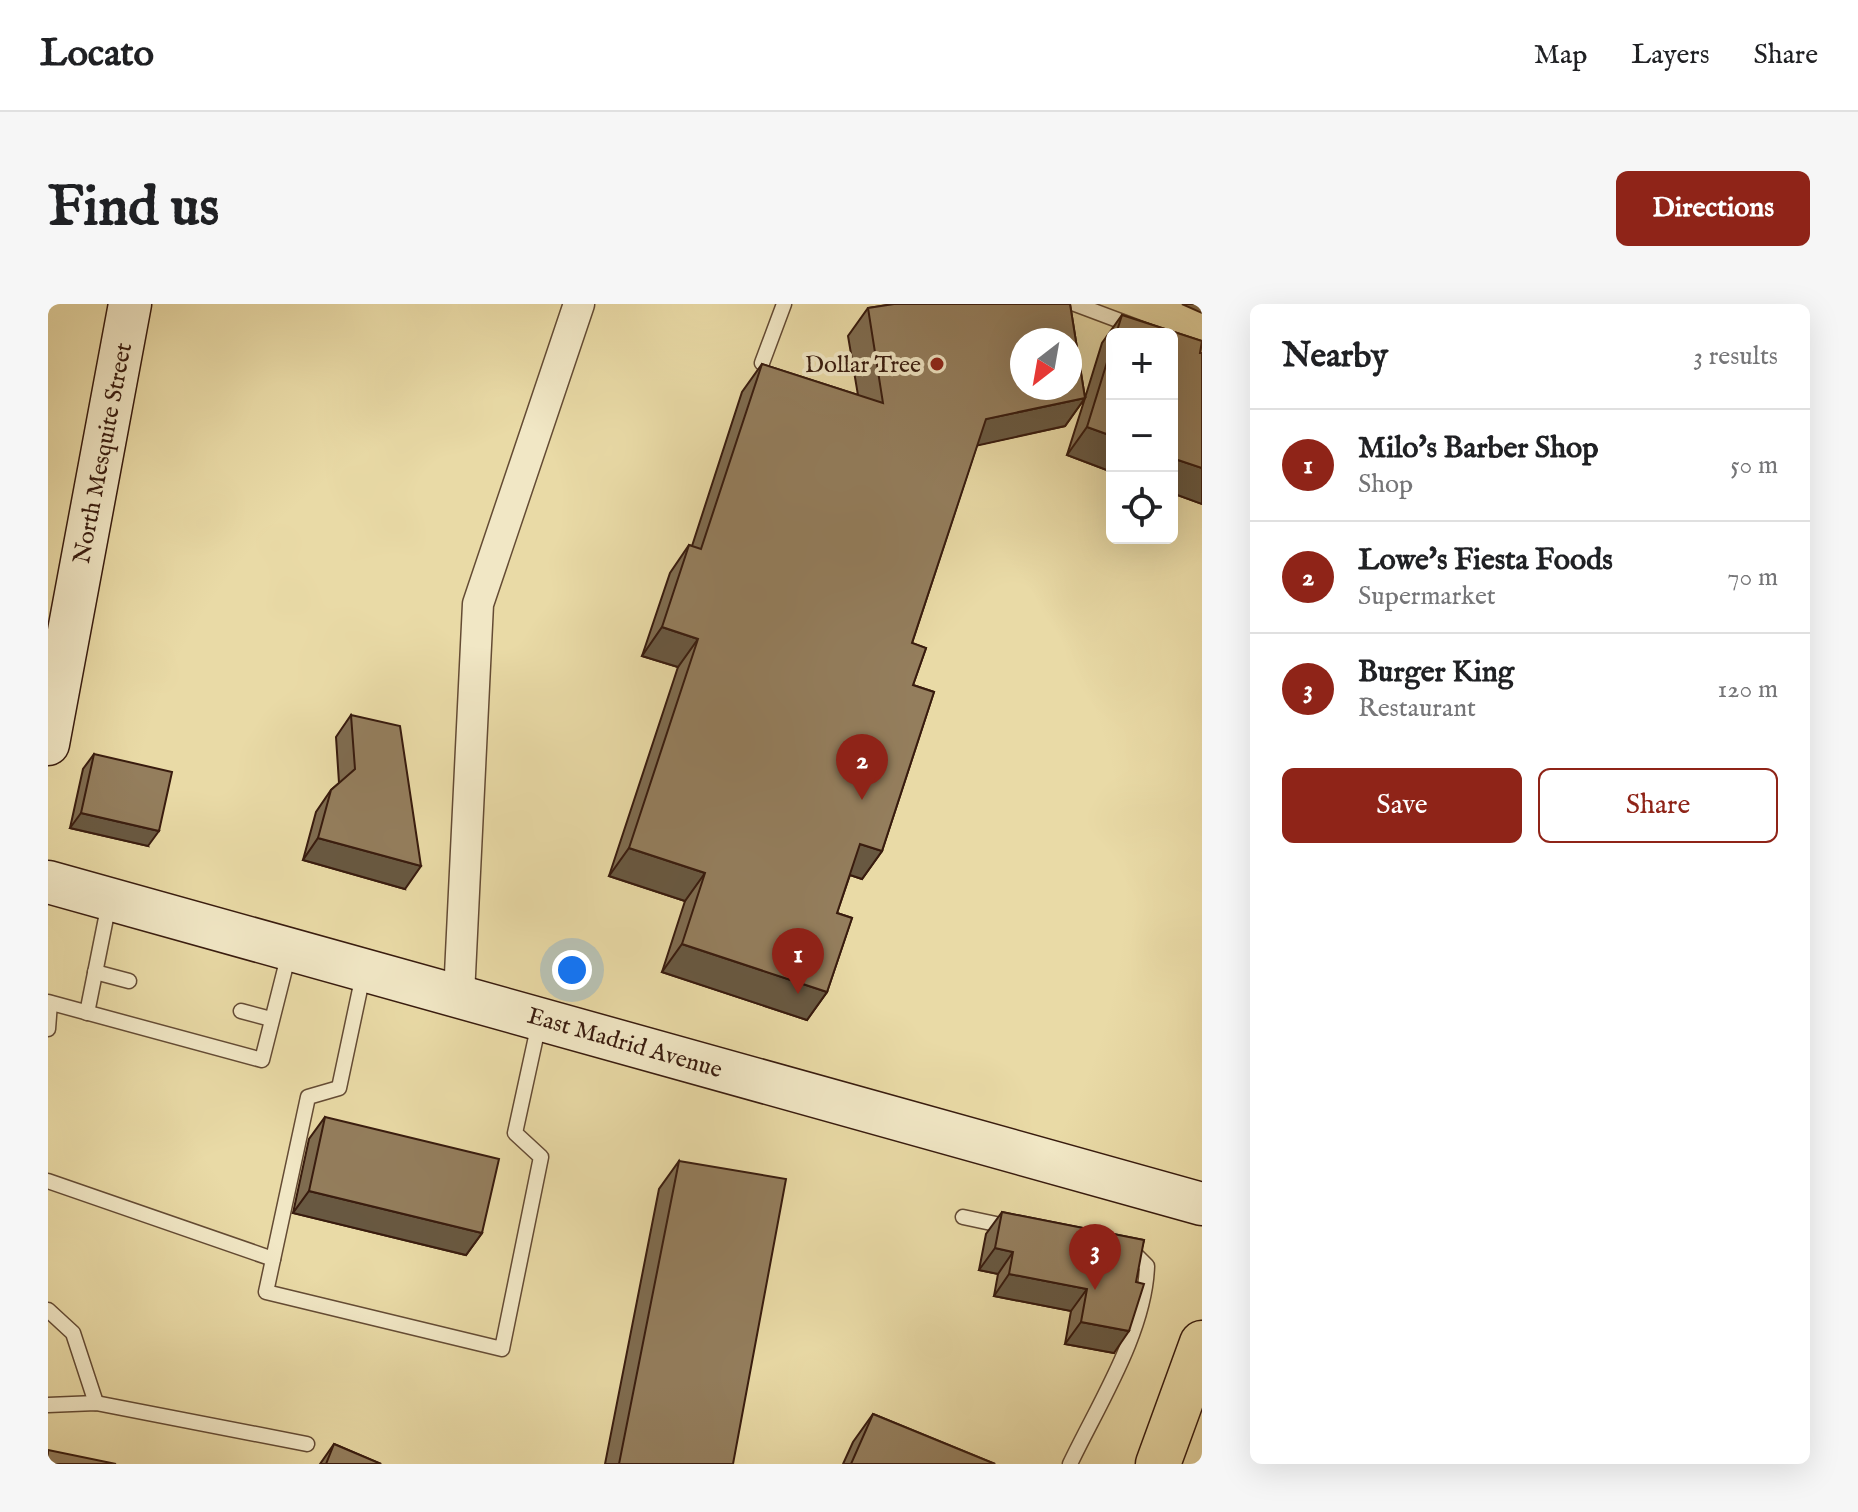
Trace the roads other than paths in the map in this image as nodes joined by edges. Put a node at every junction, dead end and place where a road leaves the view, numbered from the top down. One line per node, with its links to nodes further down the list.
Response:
1 (130, 304): 7 (street, North Mesquite Street)
2 (579, 304): 14 (street)
3 (784, 304): 6 (lane)
4 (1075, 304): 5 (lane)
5 (1139, 328)
6 (762, 363)
7 (48, 744)
8 (48, 882): 9 (street, East Madrid Avenue)
9 (110, 899): 10 (street, East Madrid Avenue); 12 (lane)
10 (291, 949): 11 (street, East Madrid Avenue); 18 (lane)
11 (364, 969): 14 (street, East Madrid Avenue); 26 (lane)
12 (95, 972): 13 (lane); 17 (lane)
13 (129, 981)
14 (459, 995): 19 (street, East Madrid Avenue)
15 (49, 1003): 17 (lane); 20 (lane)
16 (241, 1011): 18 (lane)
17 (87, 1013): 18 (lane)
18 (271, 1019)
19 (540, 1019): 22 (street, East Madrid Avenue); 26 (lane)
20 (48, 1029)
21 (48, 1181): 26 (lane)
22 (1202, 1204)
23 (963, 1217): 24 (lane)
24 (1025, 1230)
25 (1102, 1246): 32 (lane)
26 (273, 1259)
27 (48, 1310): 29 (lane)
28 (1202, 1343): 33 (main road)
29 (96, 1403): 30 (lane); 31 (lane)
30 (48, 1405)
31 (307, 1444)
32 (1070, 1464)
33 (1158, 1464)

